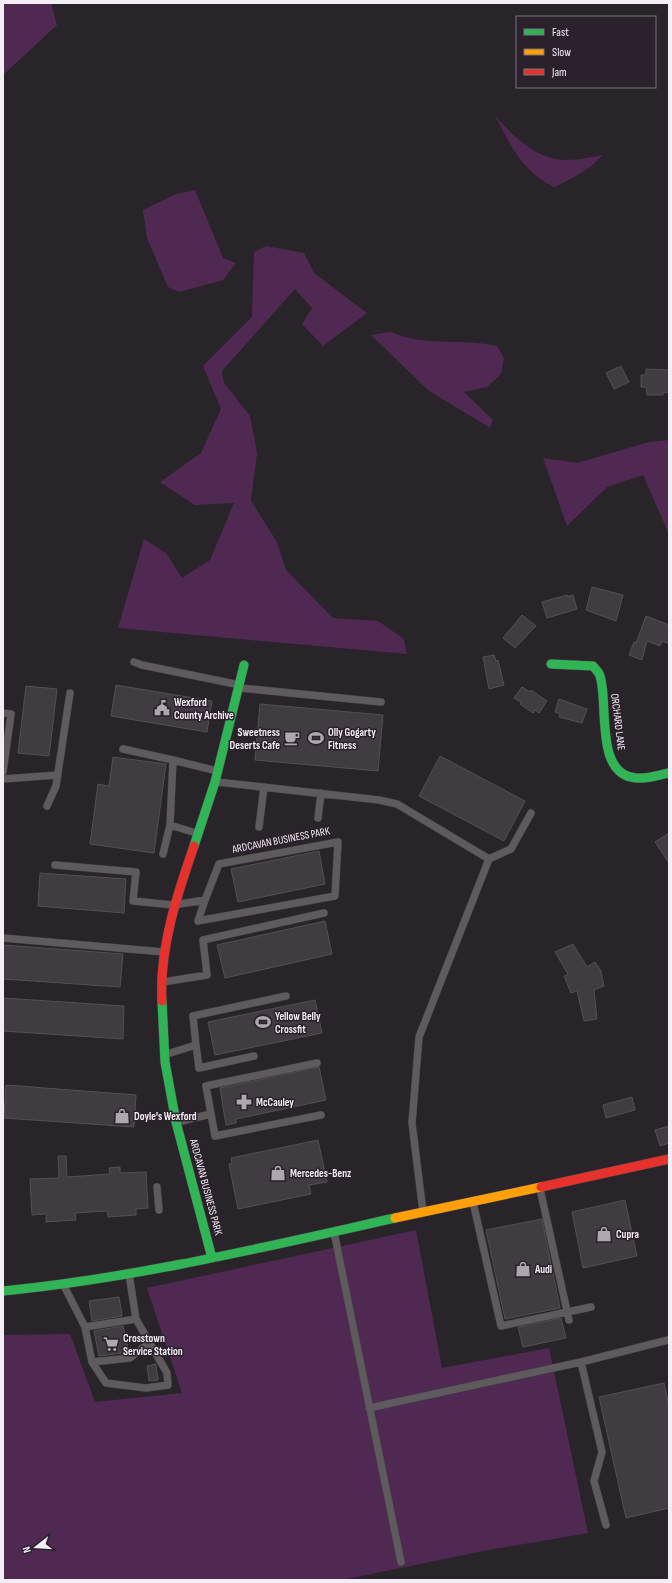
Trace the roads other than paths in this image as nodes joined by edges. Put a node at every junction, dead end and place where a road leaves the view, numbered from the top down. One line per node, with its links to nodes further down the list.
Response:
1 (134, 662): 4 (lane)
2 (552, 664): 12 (street, ORCHARD LANE)
3 (244, 666): 4 (street, ARDCAVAN BUSINESS PARK)
4 (240, 688): 6 (lane); 10 (street, ARDCAVAN BUSINESS PARK)
5 (70, 693): 13 (lane)
6 (381, 702)
7 (3, 713): 11 (lane)
8 (123, 749): 9 (lane)
9 (173, 760): 10 (lane); 21 (lane)
10 (218, 771): 15 (street, ARDCAVAN BUSINESS PARK)
11 (3, 772)
12 (669, 773)
13 (58, 775): 14 (lane); 18 (lane)
14 (3, 779)
15 (215, 782): 16 (lane); 23 (street, ARDCAVAN BUSINESS PARK)
16 (264, 787): 17 (lane); 22 (lane)
17 (321, 793): 20 (lane); 25 (lane)
18 (47, 806)
19 (531, 813): 25 (lane)
20 (318, 818)
21 (170, 824): 23 (lane); 24 (lane)
22 (259, 827)
23 (198, 833): 28 (street, ARDCAVAN BUSINESS PARK)
24 (164, 854)
25 (489, 859): 46 (lane)
26 (55, 866): 28 (lane)
27 (205, 900): 27 (lane, ARDCAVAN BUSINESS PARK); 28 (lane)
28 (174, 906): 31 (street, ARDCAVAN BUSINESS PARK)
29 (324, 913): 32 (lane)
30 (3, 938): 31 (lane)
31 (166, 952): 32 (street, ARDCAVAN BUSINESS PARK)
32 (161, 982): 35 (street, ARDCAVAN BUSINESS PARK)
33 (286, 996): 34 (lane)
34 (196, 1045): 35 (lane); 36 (lane)
35 (165, 1055): 40 (street, ARDCAVAN BUSINESS PARK)
36 (254, 1056)
37 (317, 1062): 38 (lane, ARDCAVAN BUSINESS PARK)
38 (211, 1114): 39 (lane, ARDCAVAN BUSINESS PARK); 40 (lane)
39 (321, 1115)
40 (176, 1122): 48 (street, ARDCAVAN BUSINESS PARK)
41 (669, 1159): 43 (street)
42 (157, 1186): 45 (lane)
43 (540, 1187): 44 (street); 53 (lane)
44 (473, 1202): 46 (street); 53 (lane)
45 (159, 1210)
46 (423, 1212): 47 (street)
47 (334, 1232): 48 (street); 60 (lane)
48 (212, 1258): 49 (street)
49 (129, 1274): 50 (street); 54 (lane)
50 (64, 1286): 51 (street); 55 (lane)
51 (3, 1291)
52 (591, 1307): 53 (lane)
53 (569, 1316)
54 (136, 1319): 55 (lane); 57 (lane)
55 (85, 1327): 58 (lane)
56 (668, 1340): 59 (lane)
57 (150, 1342): 58 (lane); 58 (lane)
58 (92, 1362)
59 (581, 1362): 60 (lane); 61 (lane)
60 (369, 1408): 62 (lane)
61 (606, 1525)
62 (400, 1562)

